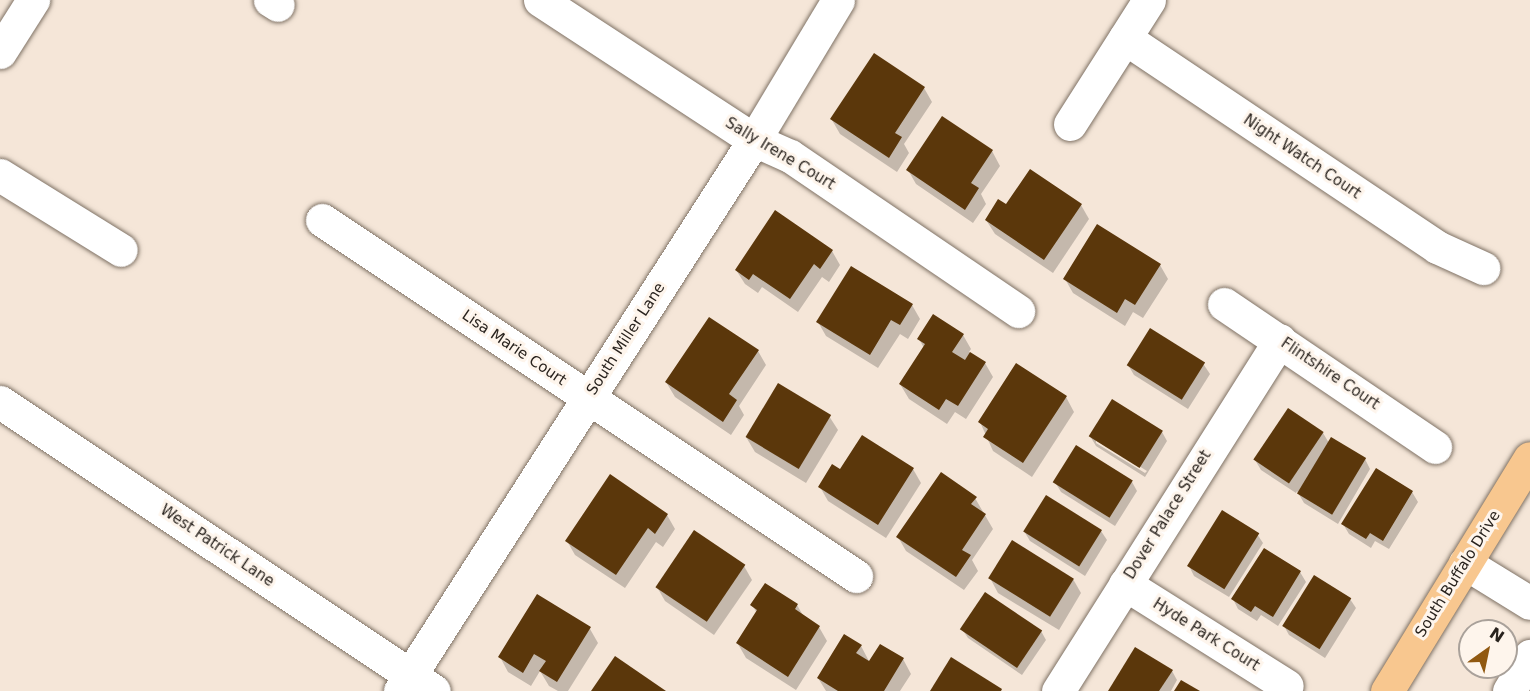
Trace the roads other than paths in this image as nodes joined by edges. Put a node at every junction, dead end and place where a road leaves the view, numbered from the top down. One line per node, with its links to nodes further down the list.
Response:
1 (33, 0): 6 (street)
2 (540, 0): 8 (street, Sally Irene Court)
3 (838, 0): 8 (street, South Miller Lane)
4 (1149, 0): 5 (street)
5 (1125, 38): 7 (street); 12 (street, Night Watch Court)
6 (0, 52)
7 (1070, 124)
8 (754, 140): 14 (street, Sally Irene Court); 16 (street, South Miller Lane)
9 (0, 175): 11 (street)
10 (322, 220): 16 (street, Lisa Marie Court)
11 (121, 250)
12 (1483, 268)
13 (1224, 304): 15 (street, Flintshire Court)
14 (1018, 311)
15 (1280, 340): 18 (street, Flintshire Court); 22 (street, Dover Palace Street)
16 (589, 397): 21 (street, Lisa Marie Court); 25 (street, South Miller Lane)
17 (0, 402): 25 (street, West Patrick Lane)
18 (1435, 447)
19 (1530, 458): 20 (main road, South Buffalo Drive)
20 (1465, 563): 23 (street); 28 (main road, South Buffalo Drive)
21 (856, 576)
22 (1125, 584): 26 (street, Hyde Park Court); 27 (street, Dover Palace Street)
23 (1530, 603)
24 (1530, 657): 29 (street)
25 (415, 686)
26 (1287, 686)
27 (1058, 691)
28 (1387, 691)
29 (1509, 691)

